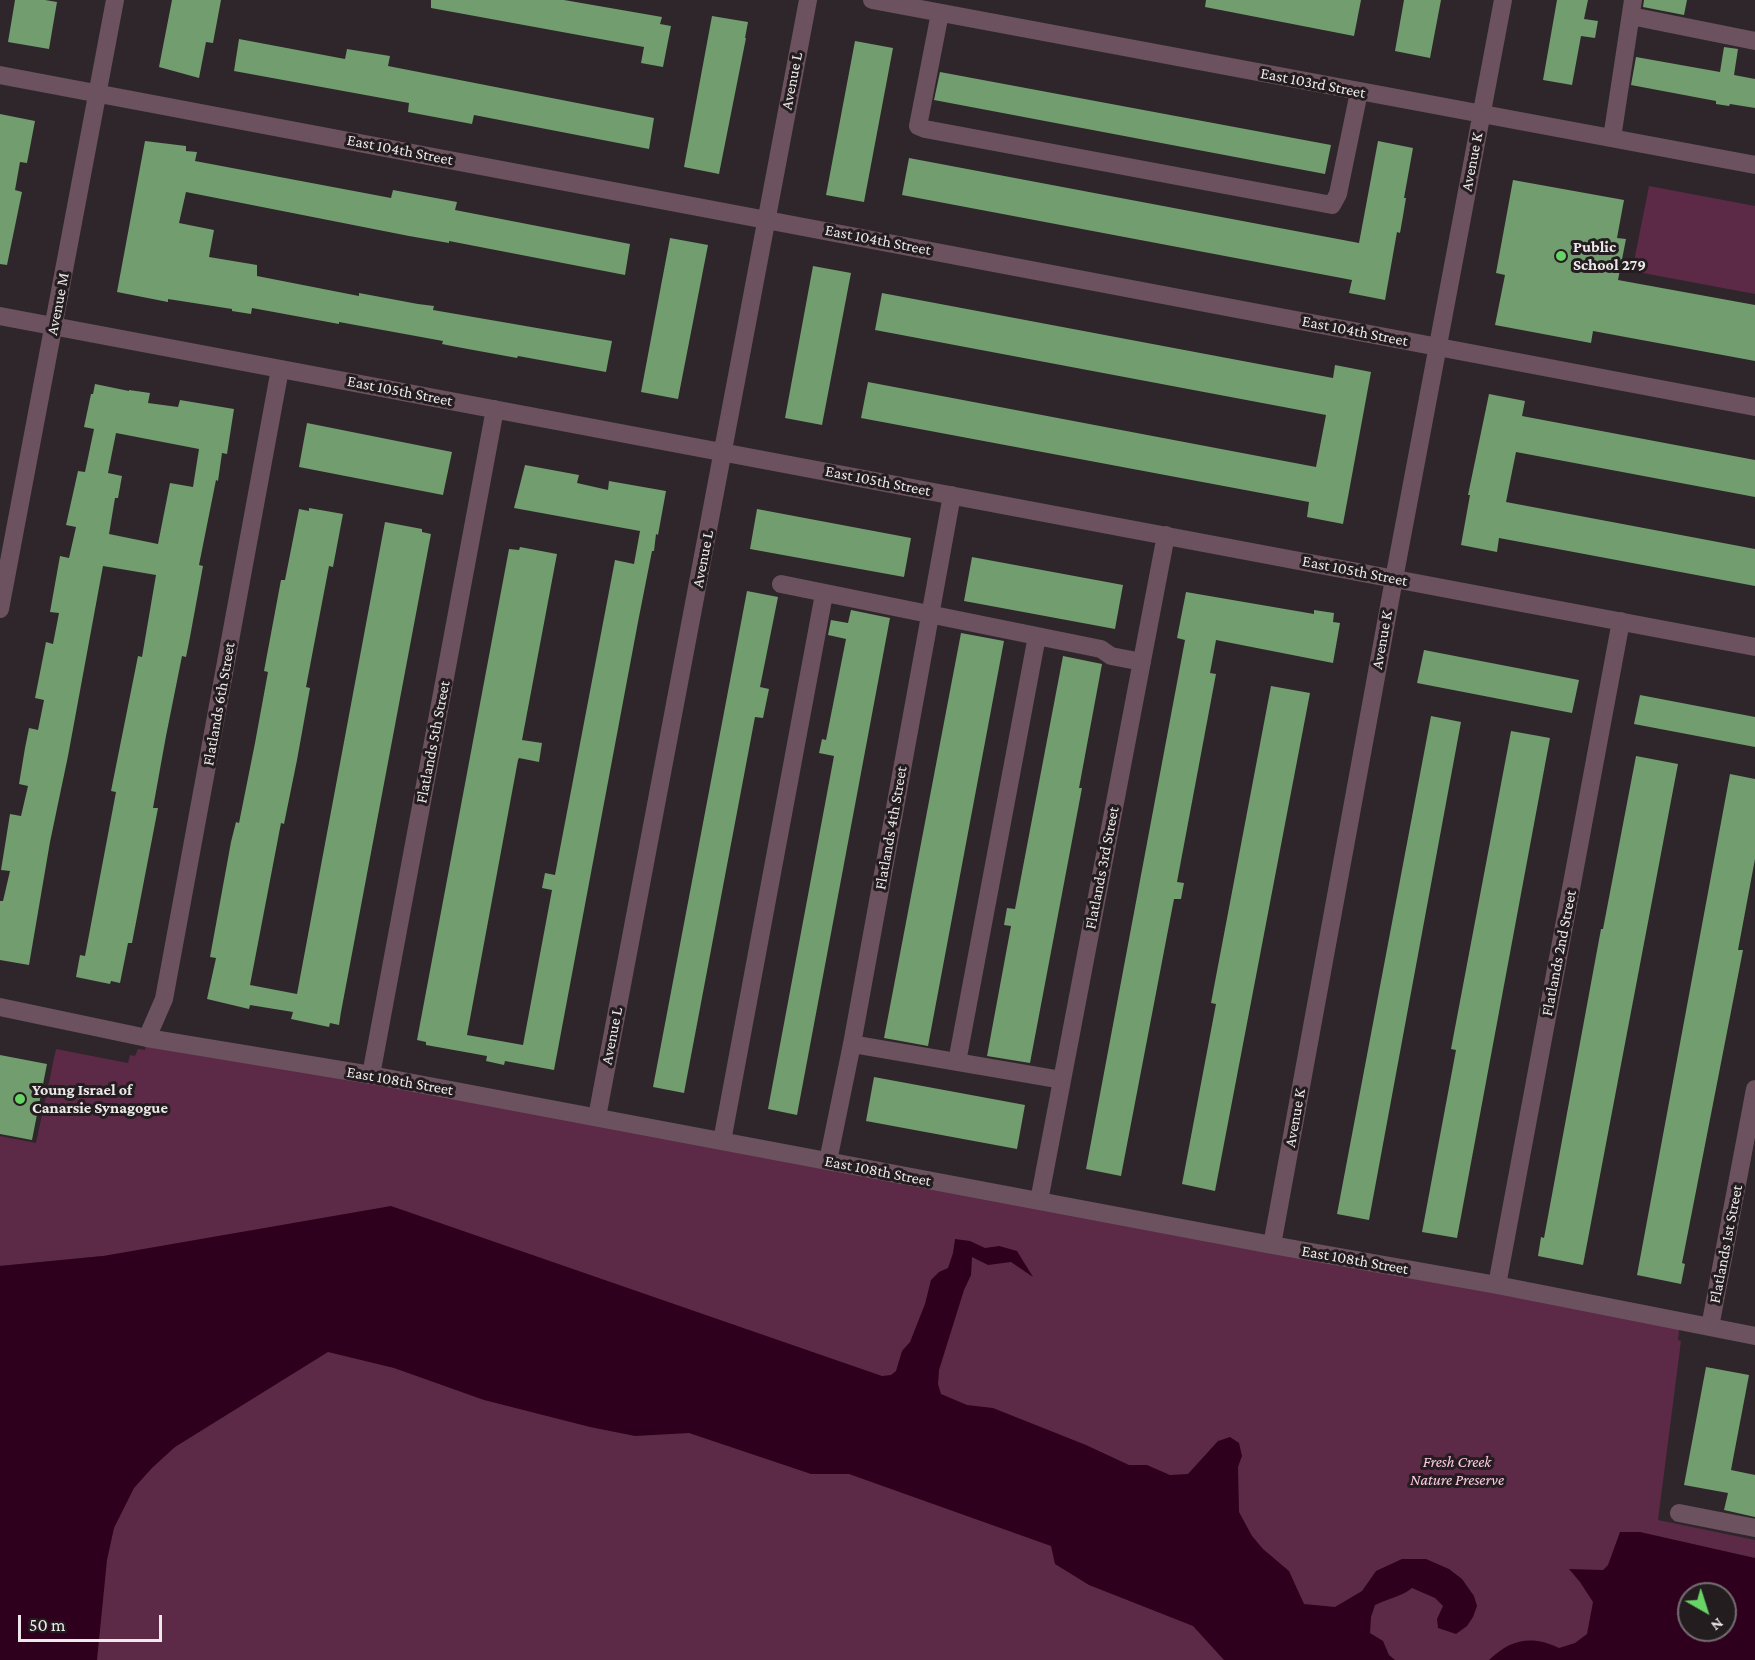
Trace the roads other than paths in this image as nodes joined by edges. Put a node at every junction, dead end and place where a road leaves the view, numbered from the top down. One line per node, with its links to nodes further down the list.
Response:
1 (116, 0): 10 (street, Avenue M)
2 (808, 0): 14 (street, Avenue L)
3 (872, 0): 6 (street, East 103rd Street)
4 (1503, 0): 11 (street, Avenue K)
5 (1632, 8): 7 (street); 12 (street)
6 (940, 13): 9 (street, East 103rd Street); 9 (street)
7 (1755, 40)
8 (0, 75): 10 (street, East 104th Street)
9 (1359, 92): 11 (street, East 103rd Street)
10 (97, 94): 14 (street, East 104th Street); 16 (street, Avenue M)
11 (1481, 115): 12 (street, East 103rd Street); 17 (street, Avenue K)
12 (1612, 138): 13 (street, East 103rd Street)
13 (1755, 165)
14 (767, 219): 17 (street, East 104th Street); 21 (street, Avenue L)
15 (0, 316): 16 (street, East 105th Street)
16 (54, 326): 18 (street, East 105th Street); 27 (street, Avenue M)
17 (1437, 346): 19 (street, East 104th Street); 24 (street, Avenue K)
18 (280, 369): 20 (street, East 105th Street); 34 (street, Flatlands 6th Street)
19 (1755, 406)
20 (495, 409): 21 (street, East 105th Street); 37 (street, Flatlands 5th Street)
21 (723, 452): 22 (street, East 105th Street); 40 (street, Avenue L)
22 (952, 495): 23 (street, East 105th Street); 28 (street, Flatlands 4th Street)
23 (1166, 535): 24 (street, East 105th Street); 32 (street, Flatlands 3rd Street)
24 (1394, 579): 29 (street, East 105th Street); 44 (street, Avenue K)
25 (781, 584): 26 (street)
26 (824, 594): 28 (street); 41 (street)
27 (0, 609)
28 (929, 616): 30 (street); 35 (street, Flatlands 4th Street)
29 (1621, 621): 31 (street, East 105th Street); 45 (street, Flatlands 2nd Street)
30 (1036, 636): 32 (street); 36 (street)
31 (1755, 647)
32 (1142, 662): 38 (street, Flatlands 3rd Street)
33 (0, 1007): 34 (street, East 108th Street)
34 (147, 1038): 37 (street, East 108th Street)
35 (852, 1044): 36 (street); 42 (street, Flatlands 4th Street)
36 (957, 1062): 38 (street)
37 (371, 1075): 40 (street, East 108th Street)
38 (1062, 1080): 43 (street, Flatlands 3rd Street)
39 (1755, 1089): 46 (street, Flatlands 1st Street)
40 (597, 1117): 41 (street, East 108th Street)
41 (722, 1141): 42 (street, East 108th Street)
42 (828, 1161): 43 (street, East 108th Street)
43 (1039, 1201): 44 (street, East 108th Street)
44 (1272, 1245): 45 (street, East 108th Street)
45 (1497, 1286): 46 (street, East 108th Street)
46 (1710, 1328): 47 (street, East 108th Street)
47 (1755, 1336)
48 (1679, 1513): 49 (street)
49 (1755, 1528)

